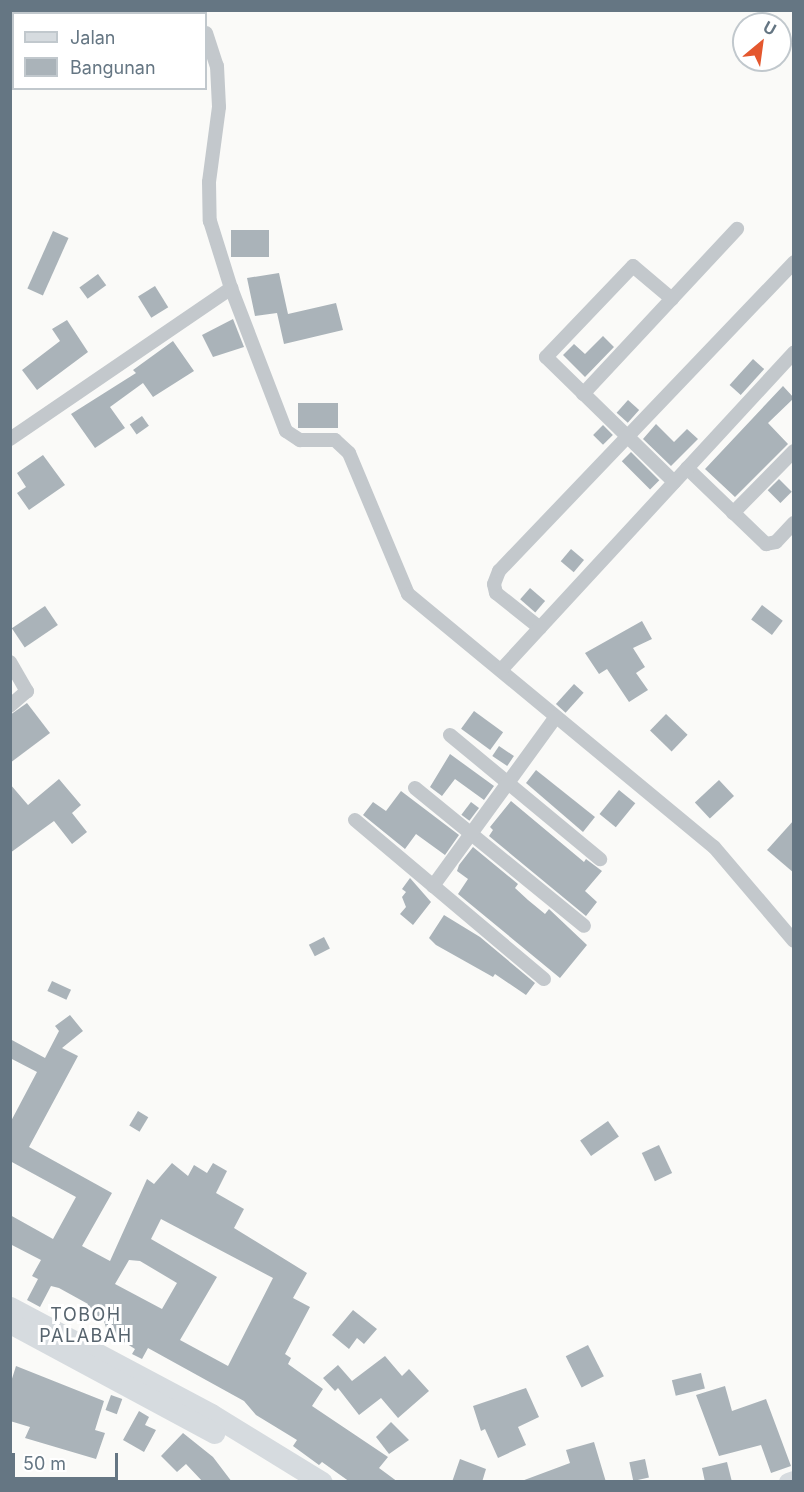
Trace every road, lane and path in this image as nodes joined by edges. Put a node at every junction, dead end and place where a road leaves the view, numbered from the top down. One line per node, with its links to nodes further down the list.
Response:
1 (207, 36): 4 (street)
2 (737, 230): 5 (street)
3 (794, 262): 8 (street)
4 (231, 288): 9 (street); 17 (street)
5 (672, 299): 7 (street); 7 (street)
6 (794, 353): 11 (street)
7 (583, 394): 8 (street)
8 (626, 436): 12 (street); 15 (street)
9 (10, 439)
10 (794, 451): 13 (street)
11 (687, 468): 12 (street); 13 (street)
12 (675, 482): 15 (street)
13 (733, 513): 14 (street)
14 (794, 523)
15 (540, 628): 17 (street)
16 (10, 662): 18 (street)
17 (501, 670): 19 (street)
18 (10, 706)
19 (556, 717): 21 (street); 28 (street)
20 (450, 735): 21 (street)
21 (509, 782): 24 (street); 25 (street)
22 (415, 788): 24 (street)
23 (355, 819): 26 (street)
24 (472, 834): 26 (street); 27 (street)
25 (600, 859)
26 (433, 886): 29 (street)
27 (584, 926)
28 (794, 941)
29 (544, 979)
30 (10, 1307): 34 (highway)
31 (10, 1323): 33 (highway)
32 (794, 1480): 35 (main road)
33 (298, 1482)
34 (322, 1482)
35 (788, 1482)

